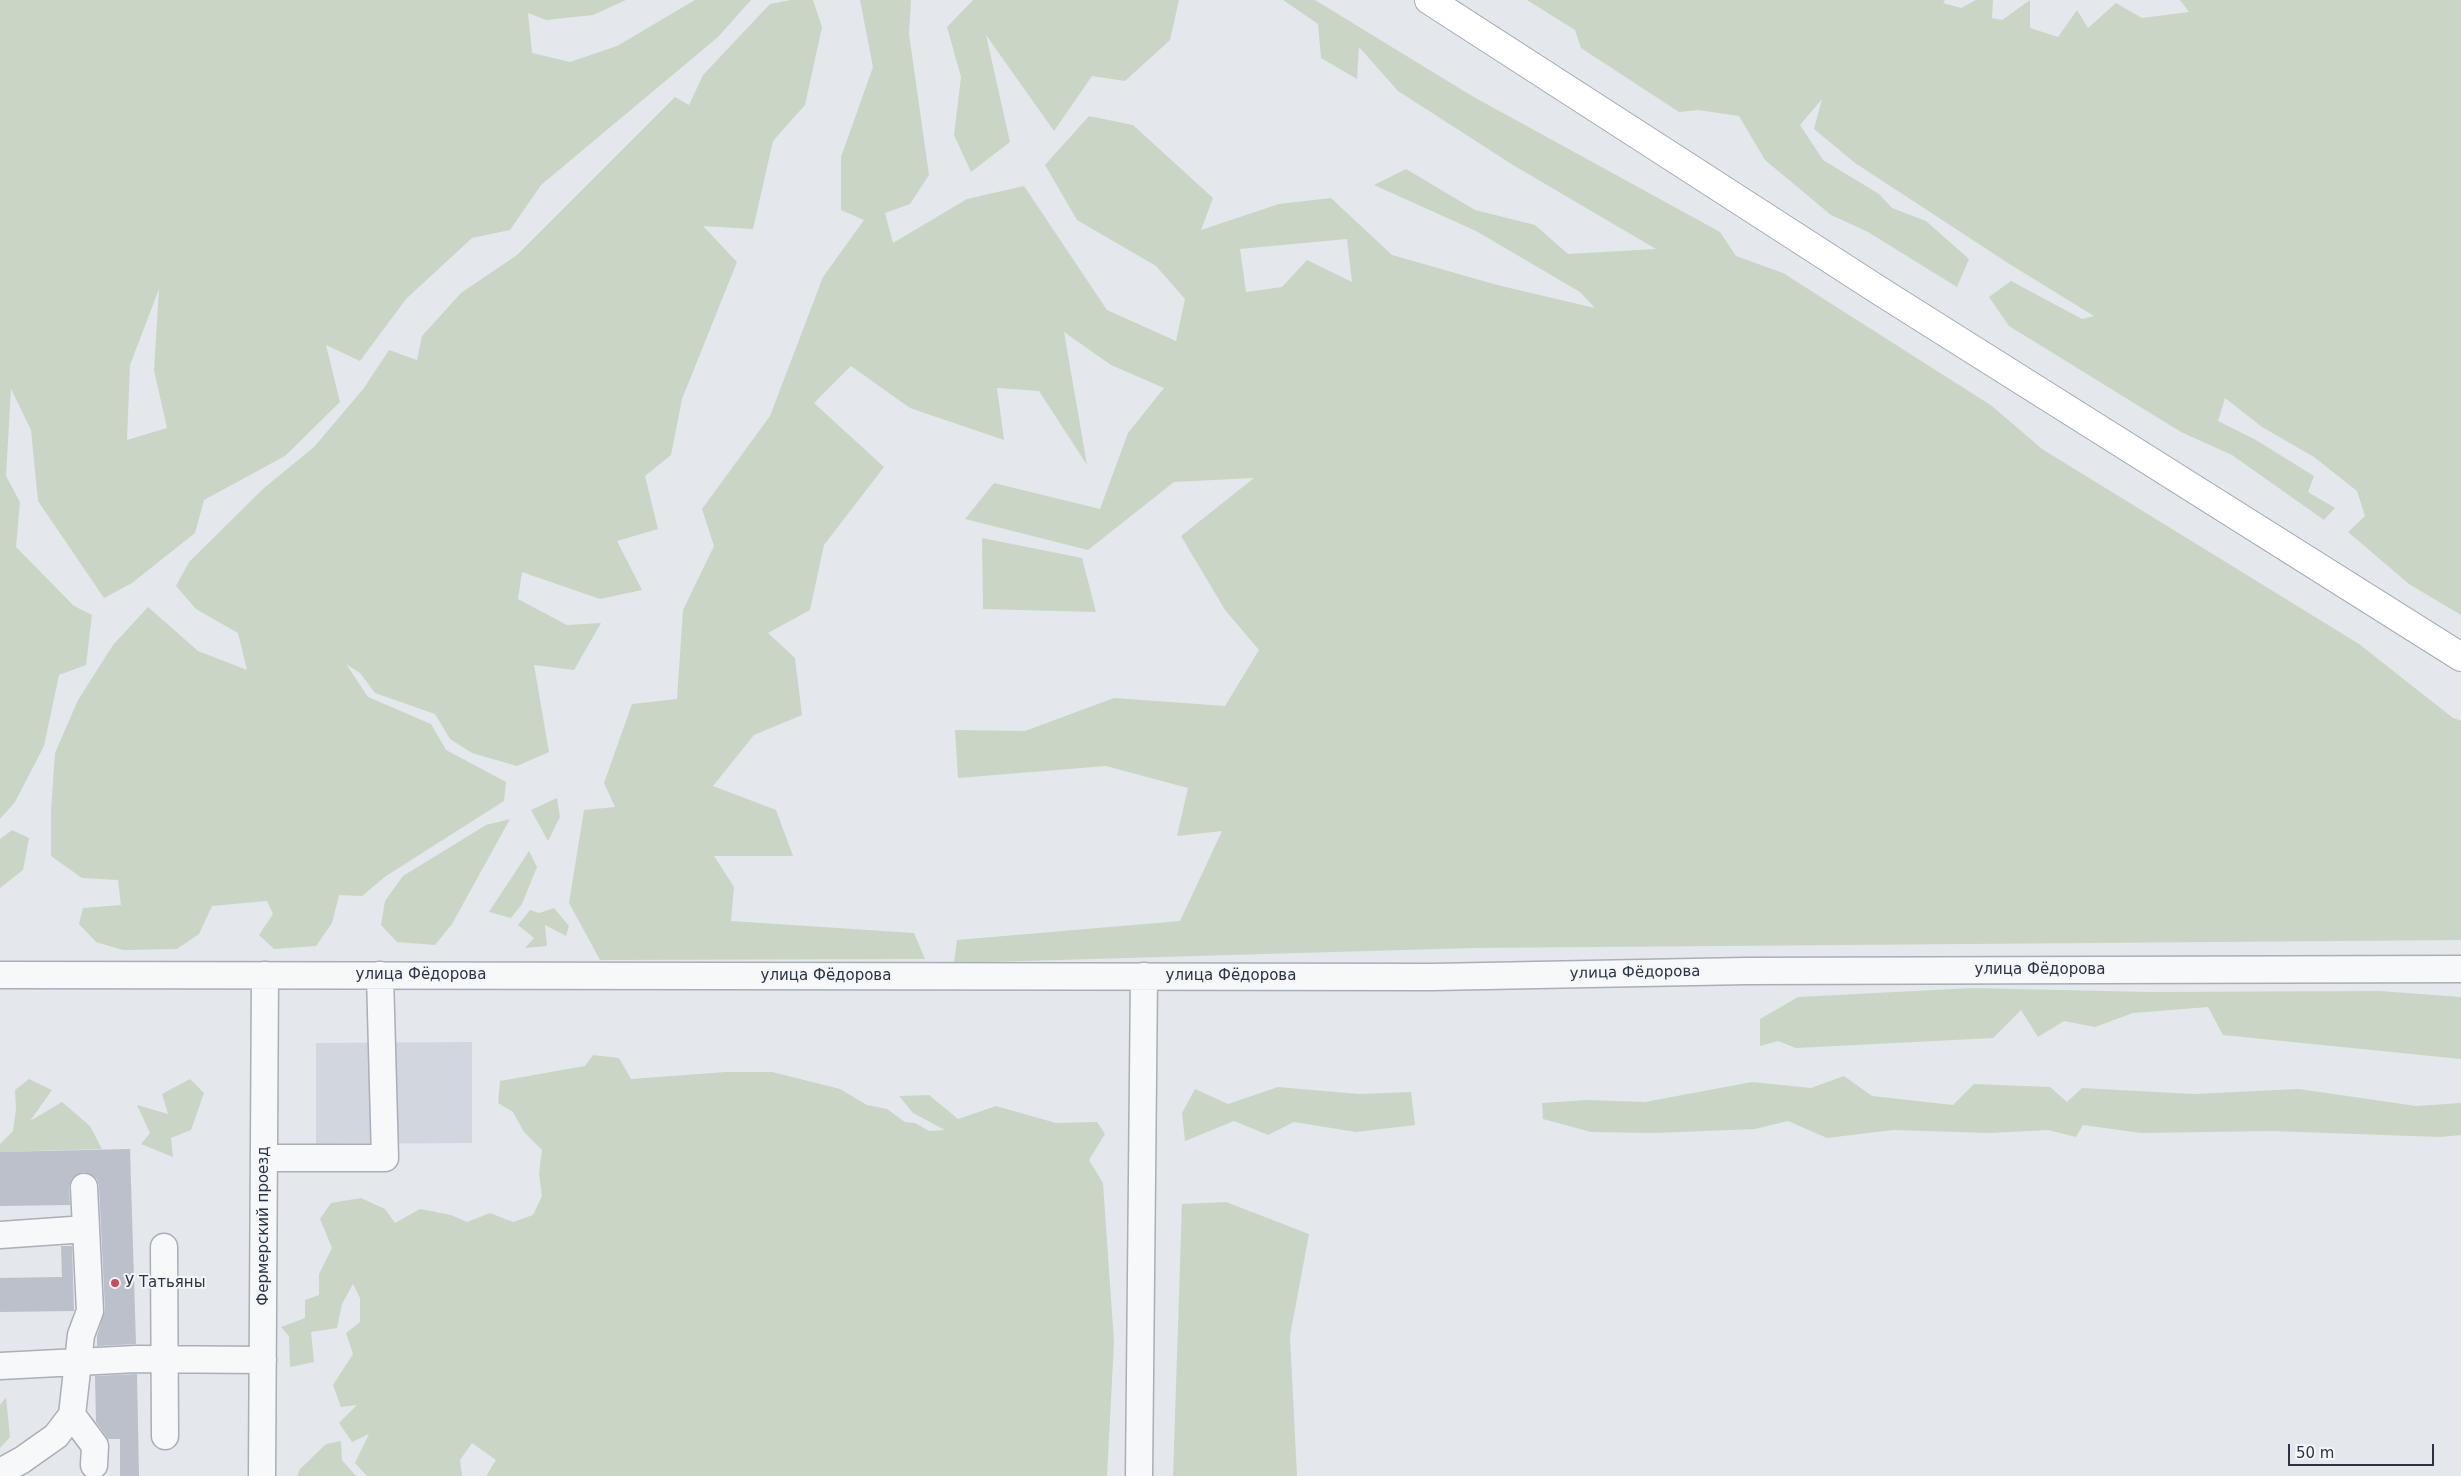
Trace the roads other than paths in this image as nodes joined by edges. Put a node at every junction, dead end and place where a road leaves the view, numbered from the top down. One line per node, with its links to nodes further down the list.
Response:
1 (1429, 0): 2 (main road)
2 (2461, 657)
3 (2461, 969): 7 (street, улица Фёдорова)
4 (0, 975): 6 (street, улица Фёдорова)
5 (380, 975): 6 (street, улица Фёдорова); 7 (street, улица Фёдорова); 8 (street)
6 (265, 976): 8 (street, Фермерский проезд)
7 (1144, 976): 22 (street)
8 (264, 1158): 14 (street, Фермерский проезд)
9 (84, 1187): 10 (street)
10 (86, 1229): 11 (street); 15 (street)
11 (0, 1235)
12 (164, 1247): 13 (street)
13 (165, 1359): 14 (street); 15 (street); 18 (street)
14 (263, 1360): 21 (street, Фермерский проезд)
15 (77, 1362): 16 (street); 17 (street)
16 (0, 1366)
17 (72, 1415): 19 (street); 20 (street)
18 (165, 1436)
19 (94, 1465)
20 (0, 1472)
21 (262, 1476)
22 (1139, 1476)

